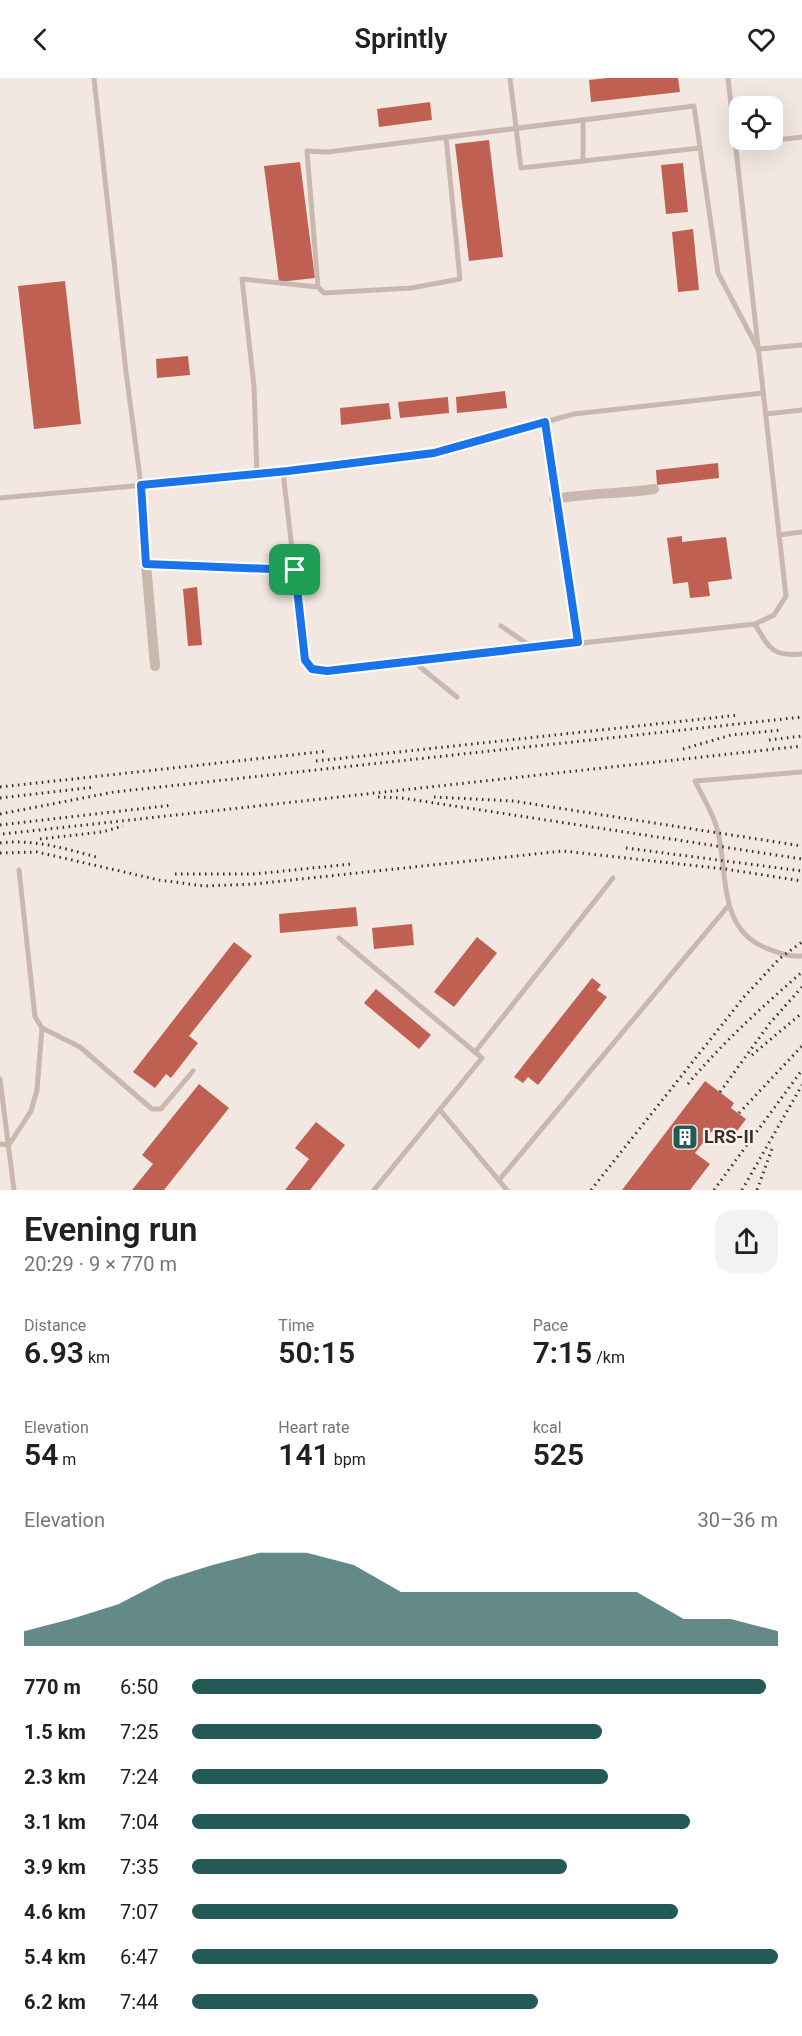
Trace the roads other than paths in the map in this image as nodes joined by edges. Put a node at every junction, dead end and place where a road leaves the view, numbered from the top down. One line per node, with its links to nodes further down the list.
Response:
1 (94, 78): 22 (lane)
2 (510, 78): 6 (lane)
3 (728, 78): 4 (lane)
4 (730, 96)
5 (583, 120): 6 (lane); 10 (lane); 12 (lane)
6 (516, 128): 7 (lane); 12 (lane)
7 (446, 137): 13 (lane); 13 (lane)
8 (802, 137): 9 (lane)
9 (783, 139)
10 (700, 148): 12 (lane); 15 (lane)
11 (736, 150): 15 (lane)
12 (583, 161)
13 (318, 287): 21 (lane)
14 (802, 345): 15 (lane)
15 (758, 349): 16 (lane)
16 (763, 393): 18 (lane); 19 (lane)
17 (802, 410): 18 (lane)
18 (766, 414): 27 (lane)
19 (545, 422): 20 (lane); 25 (lane)
20 (283, 472): 21 (lane); 29 (lane)
21 (257, 474): 22 (lane)
22 (141, 485): 24 (lane); 28 (lane)
23 (654, 489): 25 (street)
24 (0, 498)
25 (554, 499): 32 (lane)
26 (802, 532): 27 (lane)
27 (779, 535): 30 (lane)
28 (146, 564): 29 (lane); 36 (street)
29 (295, 570): 35 (lane)
30 (755, 624): 32 (lane); 34 (lane)
31 (501, 627): 33 (lane)
32 (578, 642): 33 (lane)
33 (532, 647): 35 (lane)
34 (802, 654)
35 (412, 661): 37 (lane)
36 (155, 666)
37 (457, 697)
38 (802, 772): 41 (lane)
39 (19, 870): 44 (lane)
40 (613, 879): 45 (lane)
41 (729, 905): 43 (lane); 51 (lane)
42 (339, 938): 45 (lane)
43 (802, 956)
44 (42, 1028): 46 (lane); 50 (lane)
45 (475, 1052): 48 (lane)
46 (194, 1071)
47 (0, 1079): 50 (lane)
48 (440, 1110): 51 (lane); 53 (lane)
49 (0, 1144): 50 (lane)
50 (9, 1145): 52 (lane)
51 (499, 1180): 54 (lane)
52 (14, 1190)
53 (374, 1190)
54 (507, 1190)

